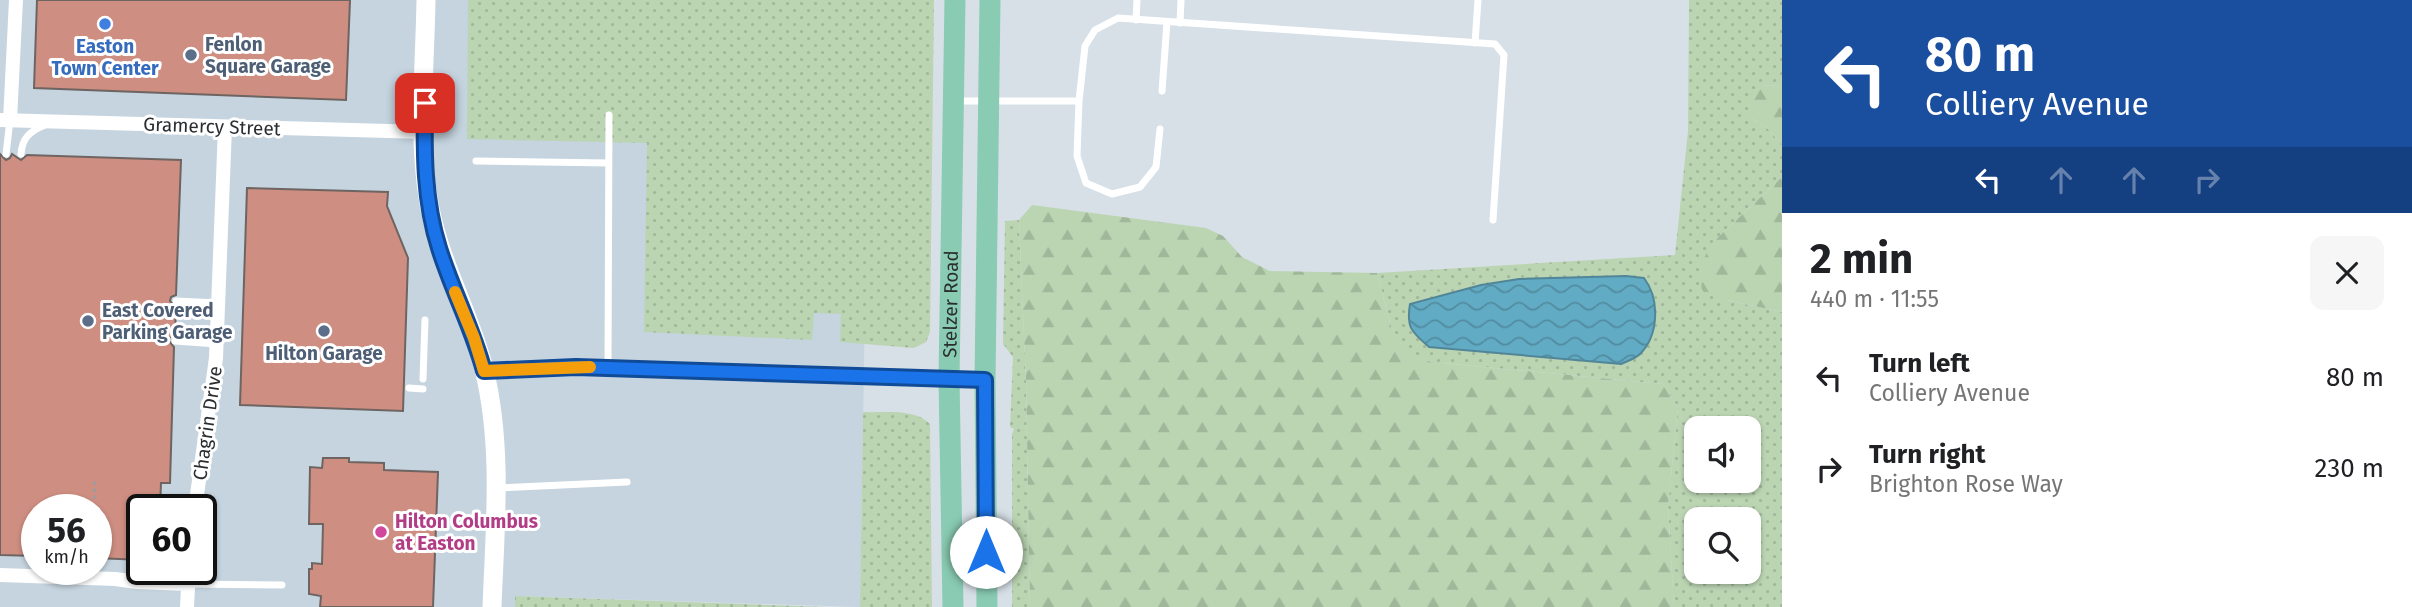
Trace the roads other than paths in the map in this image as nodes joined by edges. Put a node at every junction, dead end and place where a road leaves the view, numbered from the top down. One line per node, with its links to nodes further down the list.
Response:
1 (16, 0): 17 (street)
2 (426, 0): 21 (street)
3 (954, 0): 13 (main road, Stelzer Road)
4 (990, 0): 14 (main road, Stelzer Road)
5 (1137, 0): 8 (lane)
6 (1181, 0): 10 (lane)
7 (1478, 0): 11 (lane)
8 (1136, 20): 9 (lane); 15 (lane)
9 (1167, 22): 10 (lane); 12 (lane)
10 (1180, 23): 11 (lane)
11 (1475, 43): 26 (lane)
12 (1162, 91)
13 (953, 101): 14 (lane); 35 (main road, Stelzer Road)
14 (989, 101): 15 (lane); 36 (main road, Stelzer Road)
15 (1079, 101): 20 (lane)
16 (608, 115): 25 (lane)
17 (5, 120): 18 (street, Gramercy Street); 22 (lane)
18 (52, 122): 19 (street, Gramercy Street); 23 (lane)
19 (225, 127): 21 (street, Gramercy Street); 28 (street, Chagrin Drive)
20 (1160, 129)
21 (424, 132): 33 (street)
22 (6, 154)
23 (21, 154)
24 (477, 160): 25 (lane)
25 (608, 163): 32 (lane)
26 (1493, 220)
27 (176, 301): 28 (lane)
28 (219, 303): 31 (street, Chagrin Drive)
29 (425, 320): 34 (lane)
30 (174, 341): 31 (lane)
31 (217, 344): 41 (street, Chagrin Drive)
32 (608, 367): 33 (street); 35 (street)
33 (484, 371): 40 (street)
34 (424, 379)
35 (949, 379): 36 (street); 49 (main road, Stelzer Road)
36 (985, 380): 50 (main road, Stelzer Road)
37 (408, 388): 38 (lane)
38 (423, 389)
39 (627, 482): 40 (lane)
40 (496, 488): 48 (street)
41 (197, 494)
42 (0, 575): 44 (street)
43 (217, 579): 46 (lane)
44 (126, 580)
45 (188, 585): 47 (street)
46 (282, 585)
47 (187, 607)
48 (492, 607)
49 (953, 607)
50 (987, 607)

